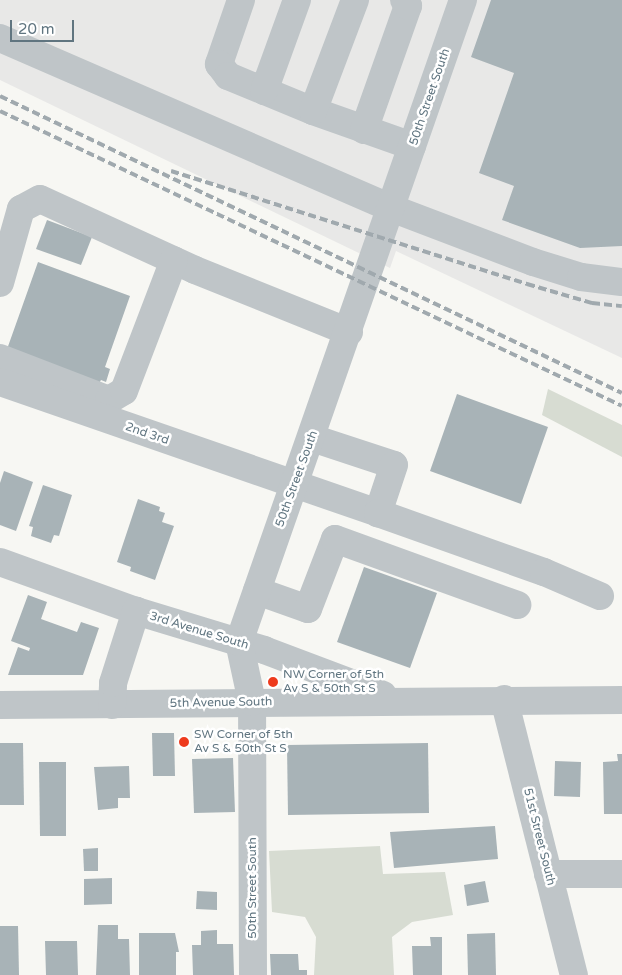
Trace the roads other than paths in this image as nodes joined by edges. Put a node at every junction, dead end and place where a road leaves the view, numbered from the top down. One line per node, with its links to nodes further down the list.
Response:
1 (241, 0): 7 (street)
2 (297, 0): 7 (street)
3 (355, 0): 8 (street)
4 (463, 0): 10 (street, 50th Street South)
5 (406, 3): 9 (street)
6 (0, 38): 11 (street)
7 (264, 91): 8 (street)
8 (313, 111): 9 (street)
9 (364, 130): 10 (street)
10 (412, 146): 11 (street, 50th Street South)
11 (391, 208): 13 (street); 15 (street, 50th Street South)
12 (174, 260): 14 (street); 15 (street); 16 (street)
13 (622, 282)
14 (0, 283)
15 (349, 332): 18 (street, 50th Street South)
16 (0, 358)
17 (0, 382): 19 (street, 2nd 3rd)
18 (312, 438): 19 (street, 50th Street South); 20 (street)
19 (295, 486): 20 (street, 2nd 3rd); 22 (street, 50th Street South)
20 (378, 513): 23 (street, 2nd 3rd)
21 (0, 562): 25 (street, 3rd Avenue South)
22 (257, 591): 24 (street); 26 (street, 50th Street South)
23 (600, 596)
24 (517, 605)
25 (136, 611): 26 (street, 3rd Avenue South); 32 (street)
26 (239, 642): 29 (street, 3rd Avenue South); 30 (street, 50th Street South)
27 (504, 699): 28 (street, 5th Avenue South); 29 (street, 5th Avenue South); 33 (street, 51st Street South)
28 (622, 700)
29 (398, 701): 30 (street, 5th Avenue South)
30 (252, 702): 32 (street, 5th Avenue South); 35 (street, 50th Street South)
31 (0, 705): 32 (street, 5th Avenue South)
32 (112, 705)
33 (548, 874): 34 (street); 36 (street, 51st Street South)
34 (622, 874)
35 (253, 975)
36 (574, 975)

